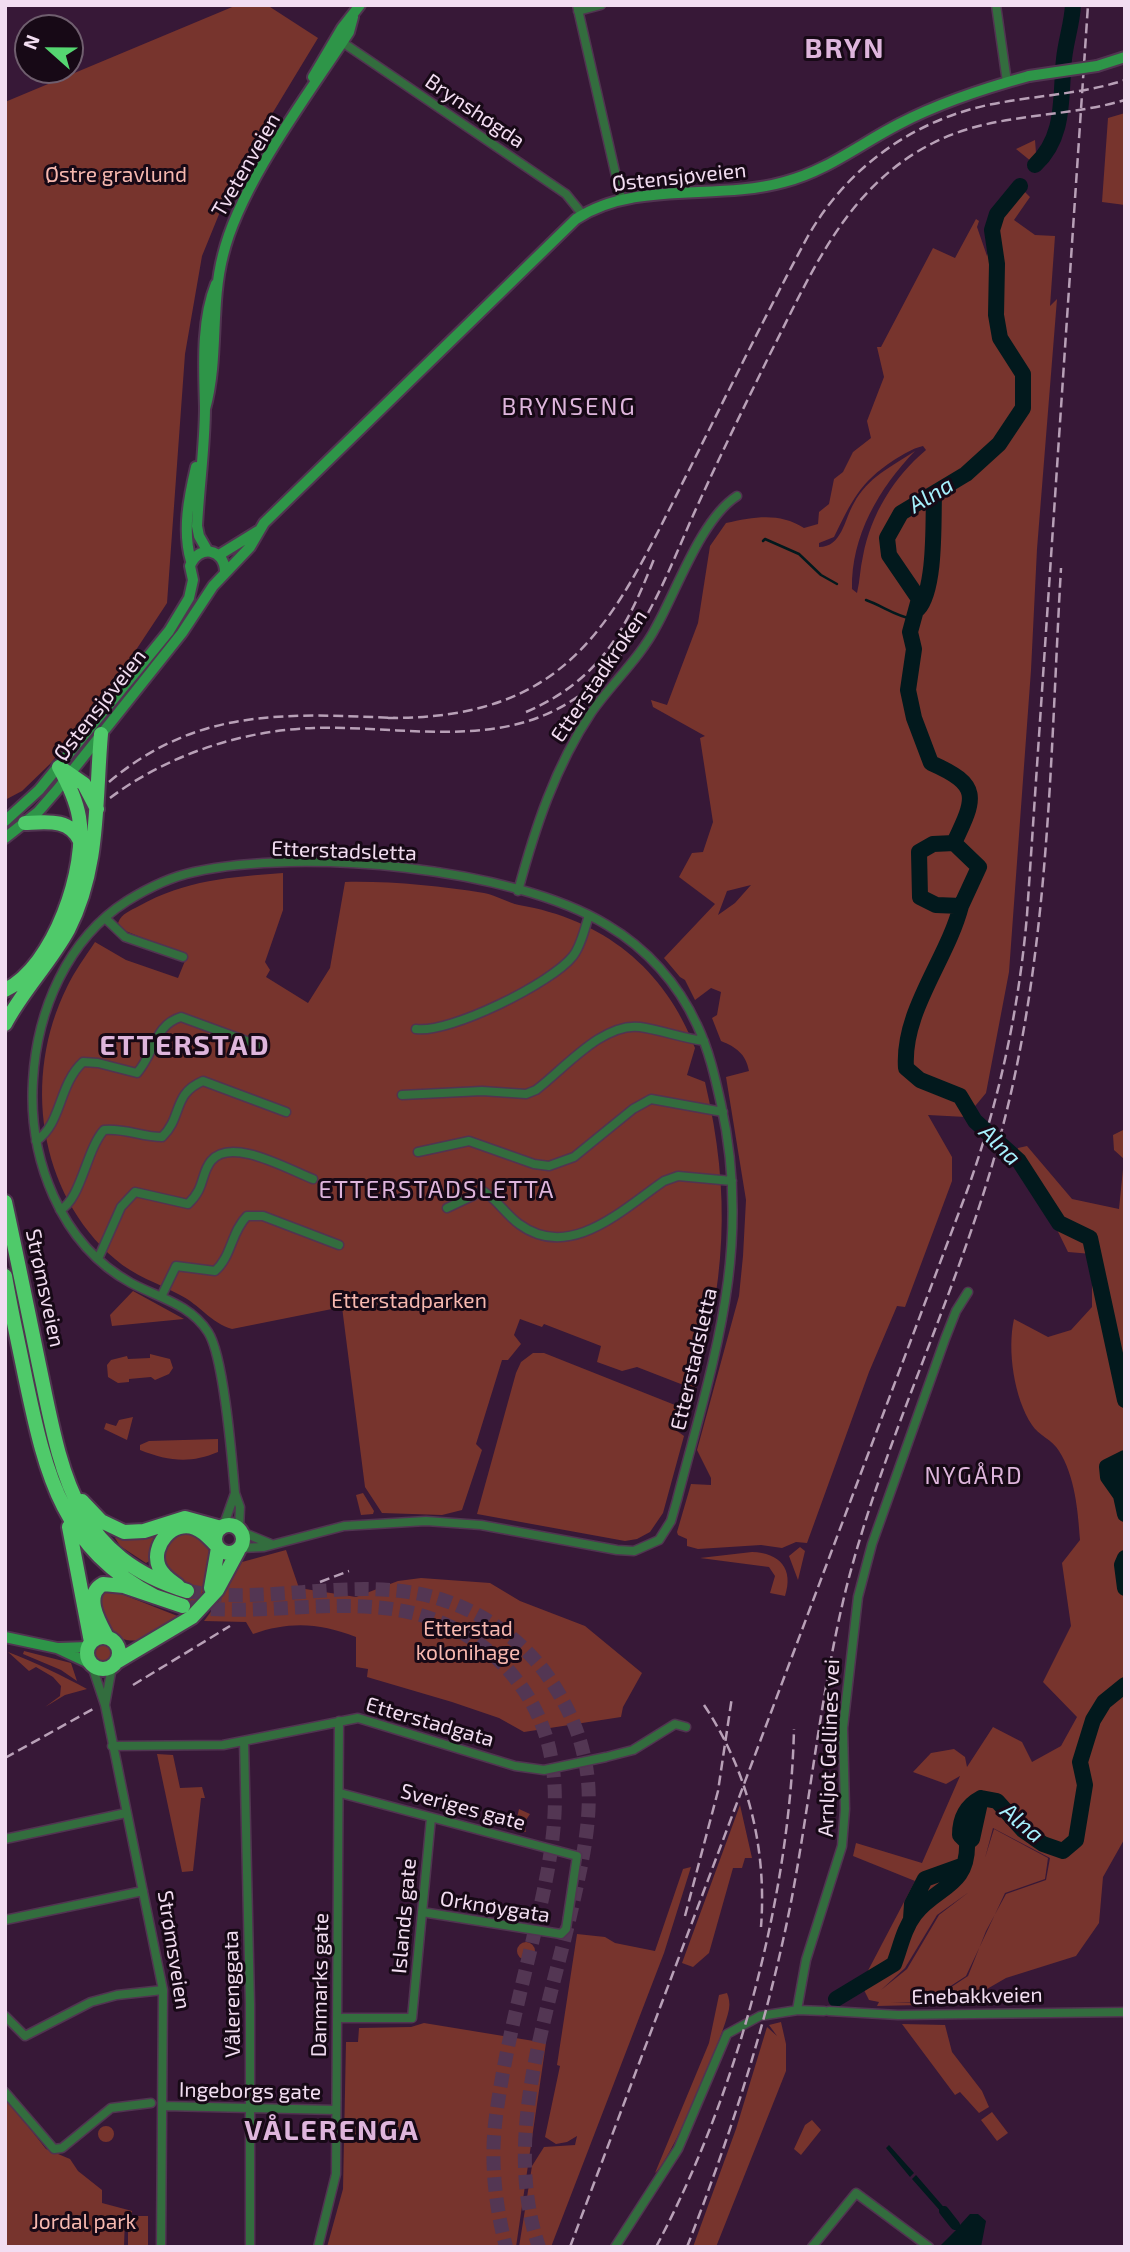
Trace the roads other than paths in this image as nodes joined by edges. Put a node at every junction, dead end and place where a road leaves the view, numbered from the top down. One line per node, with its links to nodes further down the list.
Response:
1 (360, 5): 5 (main road, Tvetenveien)
2 (601, 5): 4 (street)
3 (996, 5): 8 (street)
4 (577, 8): 10 (street)
5 (353, 17): 6 (main road, Tvetenveien); 9 (main road, Tvetenveien)
6 (342, 42): 9 (main road, Tvetenveien); 11 (street, Brynshøgda)
7 (1125, 57): 8 (main road, Østensjøveien, bridge)
8 (1007, 82): 10 (main road, Østensjøveien)
9 (298, 112): 12 (main road, Tvetenveien)
10 (621, 198): 11 (main road, Østensjøveien)
11 (583, 215): 14 (main road, Østensjøveien)
12 (202, 439): 15 (main road, Tvetenveien); 17 (main road, Tvetenveien)
13 (737, 496): 28 (street, Etterstadkroken)
14 (258, 531): 16 (main road, Østensjøveien); 18 (main road, Østensjøveien)
15 (207, 551): 16 (main road); 17 (main road)
16 (219, 555): 18 (main road)
17 (191, 561): 19 (main road, Østensjøveien)
18 (225, 572): 20 (main road, Østensjøveien)
19 (193, 580): 20 (main road); 22 (main road, Østensjøveien)
20 (214, 586): 21 (main road, Østensjøveien)
21 (101, 734): 22 (main road, Østensjøveien); 23 (highway)
22 (65, 773): 23 (highway); 24 (main road, Østensjøveien); 25 (main road, Østensjøveien); 27 (highway)
23 (99, 814): 34 (highway)
24 (5, 821)
25 (25, 823): 26 (main road, Østensjøveien); 27 (highway)
26 (5, 838)
27 (80, 841): 32 (highway)
28 (518, 891): 29 (street, Etterstadsletta); 30 (street, Etterstadsletta)
29 (589, 915): 37 (street); 38 (street, Etterstadsletta)
30 (104, 918): 31 (street); 43 (street, Etterstadsletta)
31 (183, 957)
32 (5, 990)
33 (5, 997): 35 (highway)
34 (21, 997): 35 (highway); 36 (highway)
35 (5, 1008)
36 (5, 1024)
37 (416, 1029)
38 (704, 1041): 40 (street); 42 (street, Etterstadsletta)
39 (263, 1047): 43 (street)
40 (402, 1095)
41 (286, 1112): 49 (street)
42 (723, 1112): 44 (street); 46 (street, Etterstadsletta)
43 (36, 1140): 49 (street, Etterstadsletta)
44 (418, 1152)
45 (313, 1180): 51 (street)
46 (732, 1181): 48 (street); 60 (street, Etterstadsletta)
47 (5, 1202): 55 (highway, Strømsveien)
48 (447, 1208)
49 (60, 1210): 51 (street, Etterstadsletta)
50 (339, 1245): 54 (street)
51 (98, 1259): 54 (street, Etterstadsletta)
52 (5, 1276): 57 (highway, Strømsveien)
53 (968, 1292): 87 (street, Arnljot Gellines vei)
54 (161, 1297): 56 (street, Etterstadsletta)
55 (69, 1487): 58 (highway); 61 (highway, Strømsveien)
56 (235, 1493): 58 (street, Etterstadsletta); 59 (street, Etterstadsletta)
57 (63, 1509): 63 (highway); 69 (highway, Strømsveien)
58 (222, 1527): 59 (highway); 61 (highway)
59 (240, 1531): 60 (street); 62 (highway)
60 (271, 1544): 62 (street)
61 (217, 1547): 62 (highway); 64 (highway)
62 (239, 1550): 64 (highway)
63 (156, 1597): 65 (highway); 67 (highway, Strømsveien)
64 (209, 1598): 68 (highway)
65 (183, 1606)
66 (5, 1637): 70 (main road)
67 (111, 1640): 68 (highway); 69 (highway); 72 (highway, Strømsveien)
68 (153, 1640): 72 (highway)
69 (89, 1645): 70 (main road); 71 (highway, Strømsveien)
70 (57, 1648): 71 (main road)
71 (91, 1664): 72 (highway); 73 (street, Strømsveien)
72 (115, 1664): 73 (street, Strømsveien)
73 (104, 1705): 77 (street, Strømsveien)
74 (339, 1721): 75 (street, Etterstadgata); 76 (street, Etterstadgata); 78 (street, Danmarks gate)
75 (686, 1727)
76 (244, 1741): 77 (street, Etterstadgata); 94 (street, Vålerenggata)
77 (112, 1746): 79 (street, Strømsveien)
78 (340, 1793): 80 (street, Sveriges gate); 90 (street, Danmarks gate)
79 (126, 1813): 81 (street); 82 (street, Strømsveien)
80 (430, 1818): 83 (street, Islands gate); 85 (street, Sveriges gate)
81 (5, 1839)
82 (144, 1891): 84 (street); 86 (street, Strømsveien)
83 (422, 1912): 85 (street, Orknøygata); 90 (street, Islands gate)
84 (5, 1920)
85 (563, 1933)
86 (163, 1990): 89 (street); 93 (street, Strømsveien)
87 (798, 2010): 88 (street, Enebakkveien); 99 (street, Enebakkveien)
88 (1125, 2012)
89 (5, 2016)
90 (337, 2018): 95 (street, Danmarks gate)
91 (5, 2092): 92 (street)
92 (151, 2104)
93 (164, 2106): 94 (street, Ingeborgs gate); 96 (street, Strømsveien)
94 (250, 2109): 95 (street, Ingeborgs gate); 97 (street, Vålerenggata)
95 (336, 2110): 98 (street, Danmarks gate)
96 (161, 2247)
97 (250, 2247)
98 (318, 2247)
99 (614, 2247)
100 (812, 2247): 101 (street)
101 (929, 2247)

